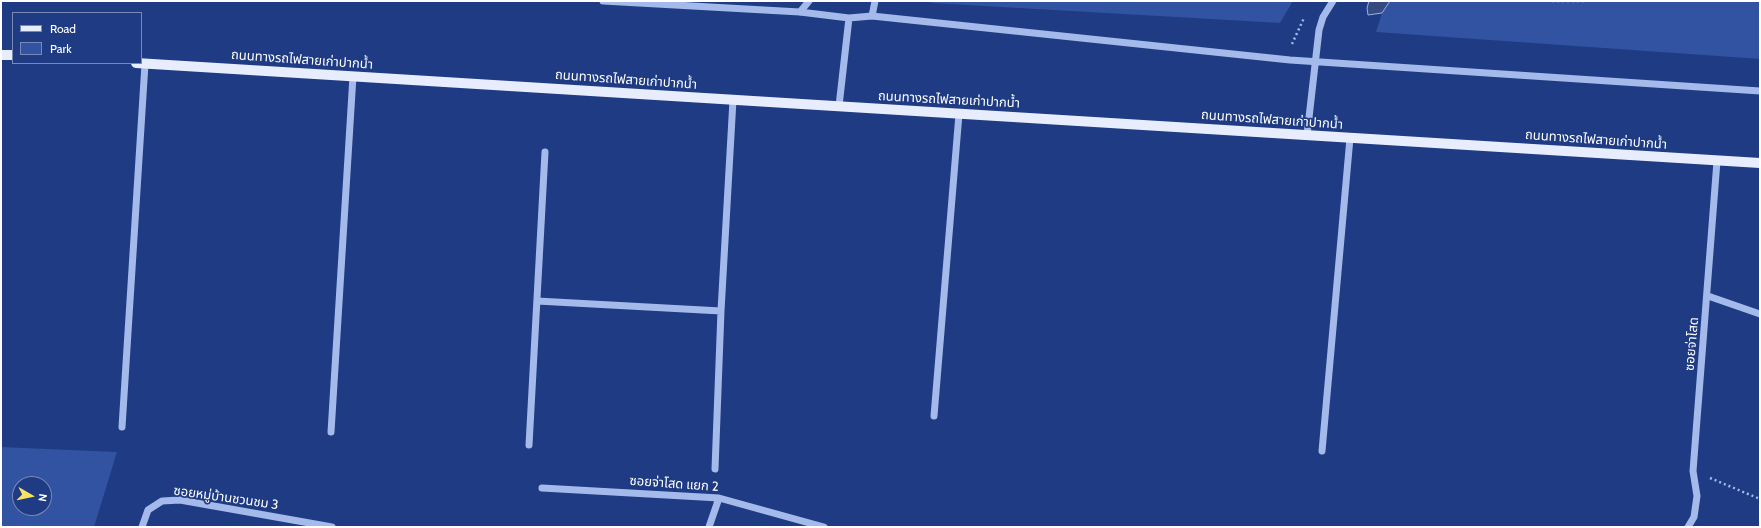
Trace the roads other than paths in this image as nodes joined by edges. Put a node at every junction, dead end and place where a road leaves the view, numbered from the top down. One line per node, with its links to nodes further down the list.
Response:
1 (603, 1): 5 (street)
2 (809, 1): 5 (street)
3 (875, 1): 6 (street)
4 (1333, 1): 10 (street)
5 (800, 12): 7 (street)
6 (872, 16): 7 (street); 10 (street)
7 (849, 18): 16 (street)
8 (1, 55): 9 (main road)
9 (12, 56)
10 (1315, 61): 14 (street); 18 (street)
11 (142, 63): 13 (main road, ถนนทางรถไฟสายเก่าปากน้ำ)
12 (140, 64): 28 (street)
13 (353, 76): 15 (main road, ถนนทางรถไฟสายเก่าปากน้ำ); 29 (street)
14 (1760, 91)
15 (733, 100): 16 (main road, ถนนทางรถไฟสายเก่าปากน้ำ); 25 (street)
16 (838, 106): 17 (main road, ถนนทางรถไฟสายเก่าปากน้ำ)
17 (959, 114): 18 (main road, ถนนทางรถไฟสายเก่าปากน้ำ); 27 (street)
18 (1307, 135): 19 (main road, ถนนทางรถไฟสายเก่าปากน้ำ)
19 (1350, 138): 21 (main road, ถนนทางรถไฟสายเก่าปากน้ำ); 31 (street)
20 (545, 152): 24 (street)
21 (1717, 160): 22 (main road, ถนนทางรถไฟสายเก่าปากน้ำ); 23 (street, ซอยจ่าโสด)
22 (1760, 163)
23 (1708, 296): 26 (street); 40 (street, ซอยจ่าโสด)
24 (537, 301): 25 (street); 30 (street)
25 (721, 311): 32 (street)
26 (1760, 314)
27 (934, 416)
28 (122, 427)
29 (331, 432)
30 (529, 445)
31 (1322, 451)
32 (715, 469)
33 (542, 488): 34 (street, ซอยจ่าโสด แยก 2)
34 (719, 498): 38 (street); 39 (street, ซอยจ่าโสด แยก 2)
35 (320, 526): 36 (street, ซอยหมู่บ้านชวนชม 3); 37 (street, ซอยหมู่บ้านชวนชม 3)
36 (142, 527)
37 (332, 527)
38 (709, 527)
39 (824, 527)
40 (1688, 527)

